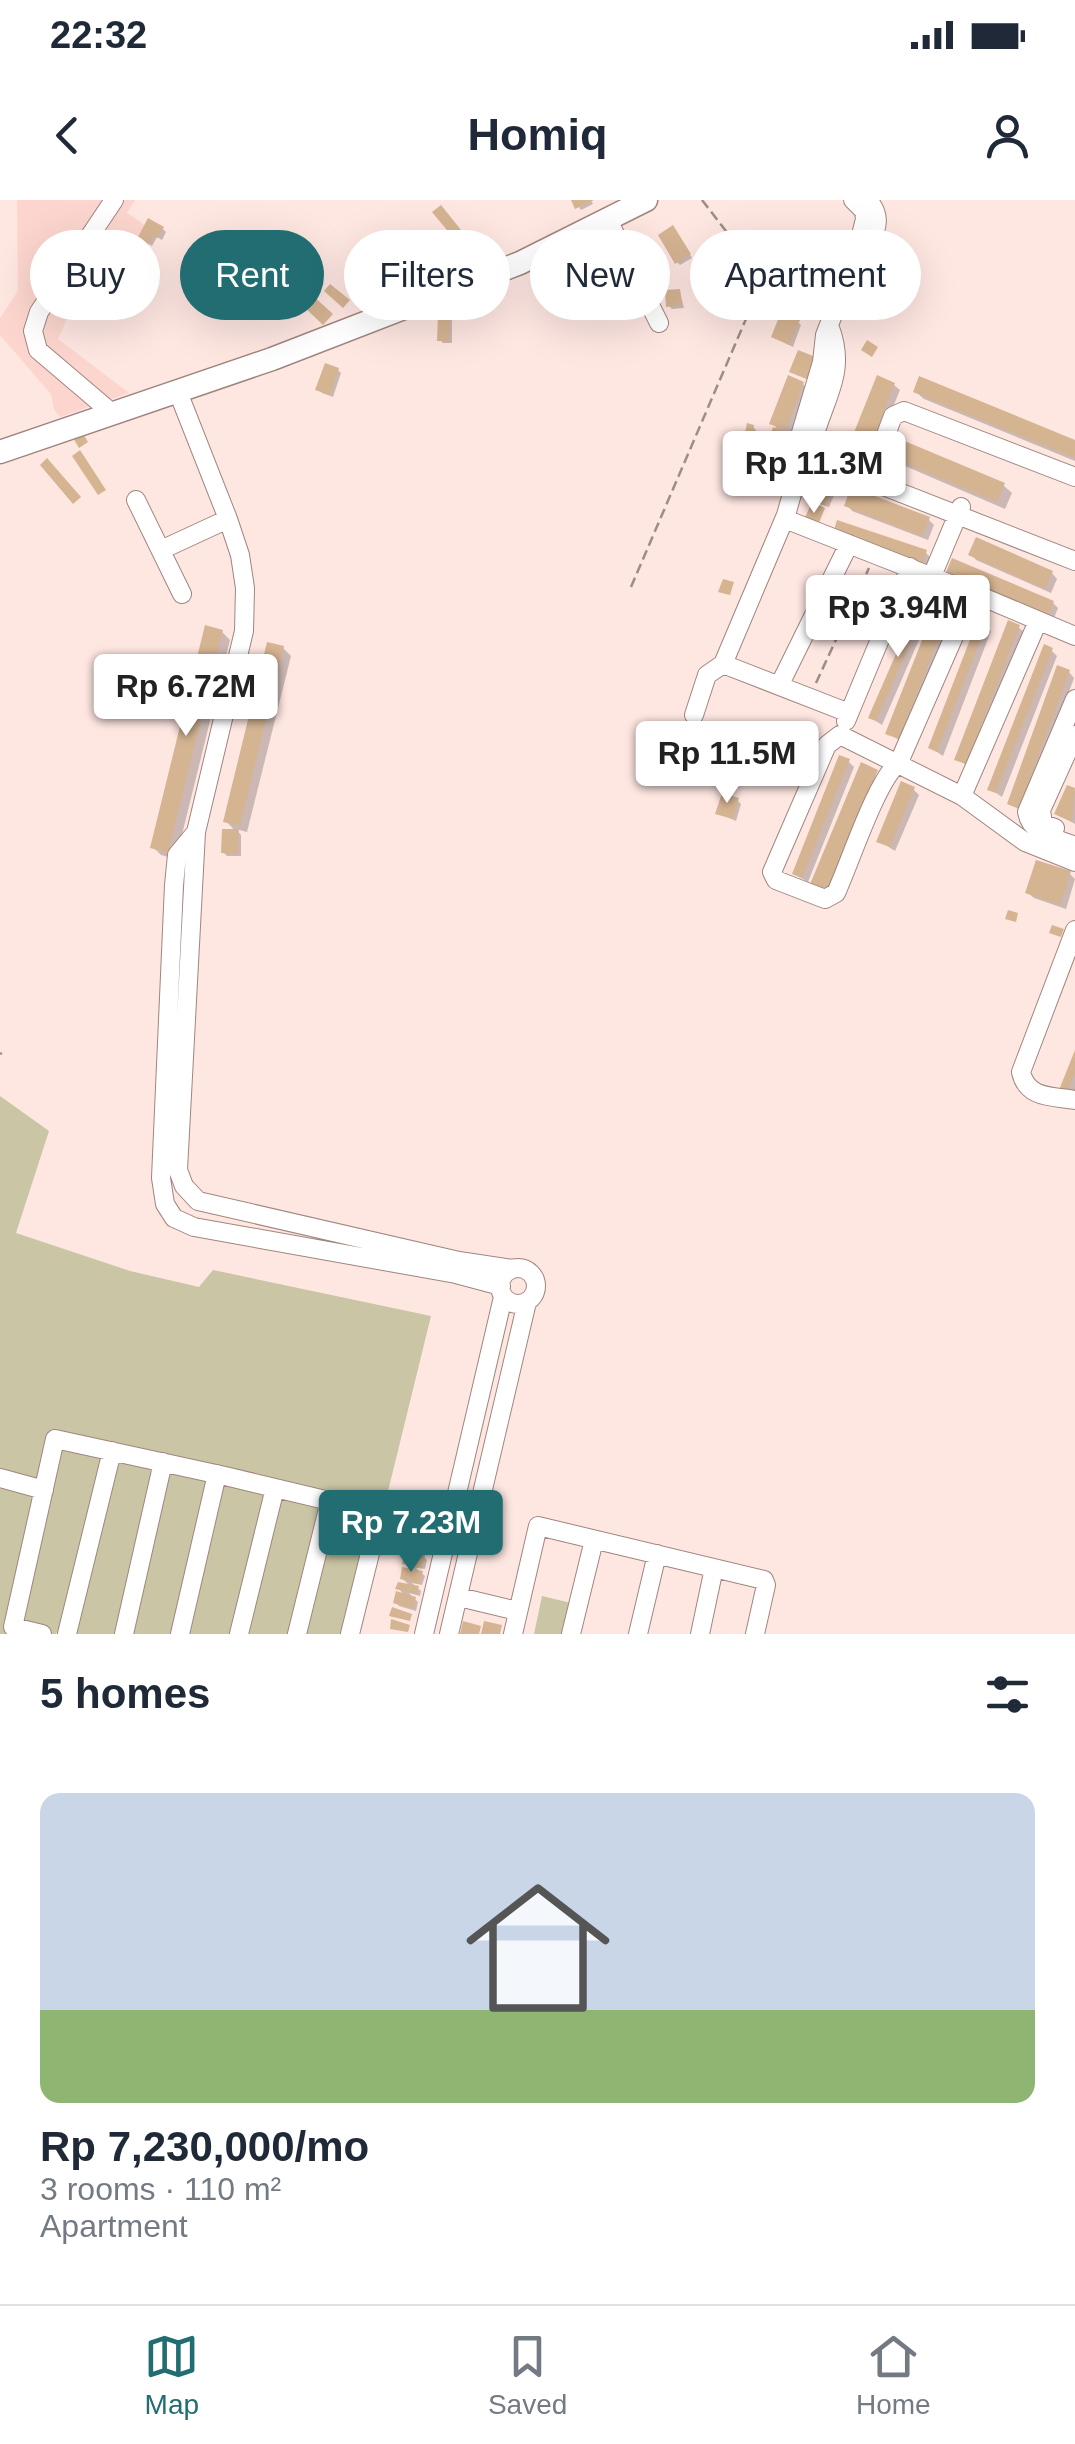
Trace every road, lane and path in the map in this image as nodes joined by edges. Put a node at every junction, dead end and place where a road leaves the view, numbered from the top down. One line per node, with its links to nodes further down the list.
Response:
1 (114, 200): 12 (street)
2 (646, 200): 6 (main road)
3 (702, 200): 28 (path)
4 (853, 200): 7 (street)
5 (868, 200): 8 (street)
6 (608, 220): 10 (street); 11 (main road)
7 (864, 230)
8 (871, 230)
9 (834, 320): 13 (street)
10 (658, 323)
11 (178, 392): 12 (main road); 20 (street)
12 (112, 413): 14 (main road)
13 (810, 448): 15 (street); 18 (street); 19 (street)
14 (0, 452)
15 (872, 472): 16 (street); 18 (street)
16 (1075, 478)
17 (136, 500): 22 (street)
18 (959, 511): 23 (street); 25 (street); 27 (street)
19 (786, 515): 21 (street); 33 (street)
20 (228, 520): 22 (street); 45 (street)
21 (848, 544): 24 (street); 34 (street)
22 (161, 550): 30 (street)
23 (1075, 550)
24 (876, 553): 26 (street); 35 (path)
25 (1075, 561)
26 (910, 567): 27 (street); 37 (street)
27 (932, 576): 29 (street)
28 (631, 587)
29 (973, 593): 31 (street); 41 (street)
30 (182, 594)
31 (1038, 621): 32 (street); 42 (street)
32 (1075, 636)
33 (724, 664): 34 (street); 38 (street)
34 (780, 684): 35 (street)
35 (810, 697): 37 (street)
36 (1075, 699): 43 (street)
37 (849, 714): 39 (street)
38 (694, 715)
39 (840, 735): 41 (street); 41 (street)
40 (1075, 735): 43 (street)
41 (899, 762): 42 (street)
42 (962, 796): 44 (street)
43 (1034, 820): 44 (street); 46 (street); 47 (street)
44 (998, 822): 48 (street)
45 (196, 832): 51 (street); 52 (street)
46 (1075, 836)
47 (1075, 846)
48 (1075, 862)
49 (1075, 930): 50 (street)
50 (1075, 1100)
51 (512, 1269): 52 (street); 53 (street)
52 (502, 1292): 53 (street); 62 (street)
53 (526, 1302): 63 (street)
54 (112, 1452): 55 (street); 59 (street); 71 (street)
55 (163, 1462): 56 (street); 72 (street)
56 (217, 1474): 58 (street); 73 (street)
57 (0, 1478): 59 (street)
58 (275, 1488): 60 (street); 74 (street)
59 (44, 1490): 70 (street)
60 (330, 1501): 61 (street); 75 (street)
61 (380, 1513): 62 (street); 76 (street)
62 (448, 1530): 63 (street); 68 (street)
63 (471, 1532): 67 (street)
64 (594, 1540): 65 (street); 69 (street); 80 (street)
65 (657, 1554): 66 (street); 81 (street)
66 (714, 1568): 82 (street); 83 (street)
67 (457, 1603): 68 (street); 69 (street); 78 (street)
68 (431, 1605): 77 (street)
69 (517, 1611): 79 (street)
70 (42, 1634)
71 (66, 1634)
72 (124, 1634)
73 (180, 1634)
74 (239, 1634)
75 (297, 1634)
76 (350, 1634)
77 (424, 1634)
78 (448, 1634)
79 (513, 1634)
80 (571, 1634)
81 (638, 1634)
82 (700, 1634)
83 (755, 1634)

